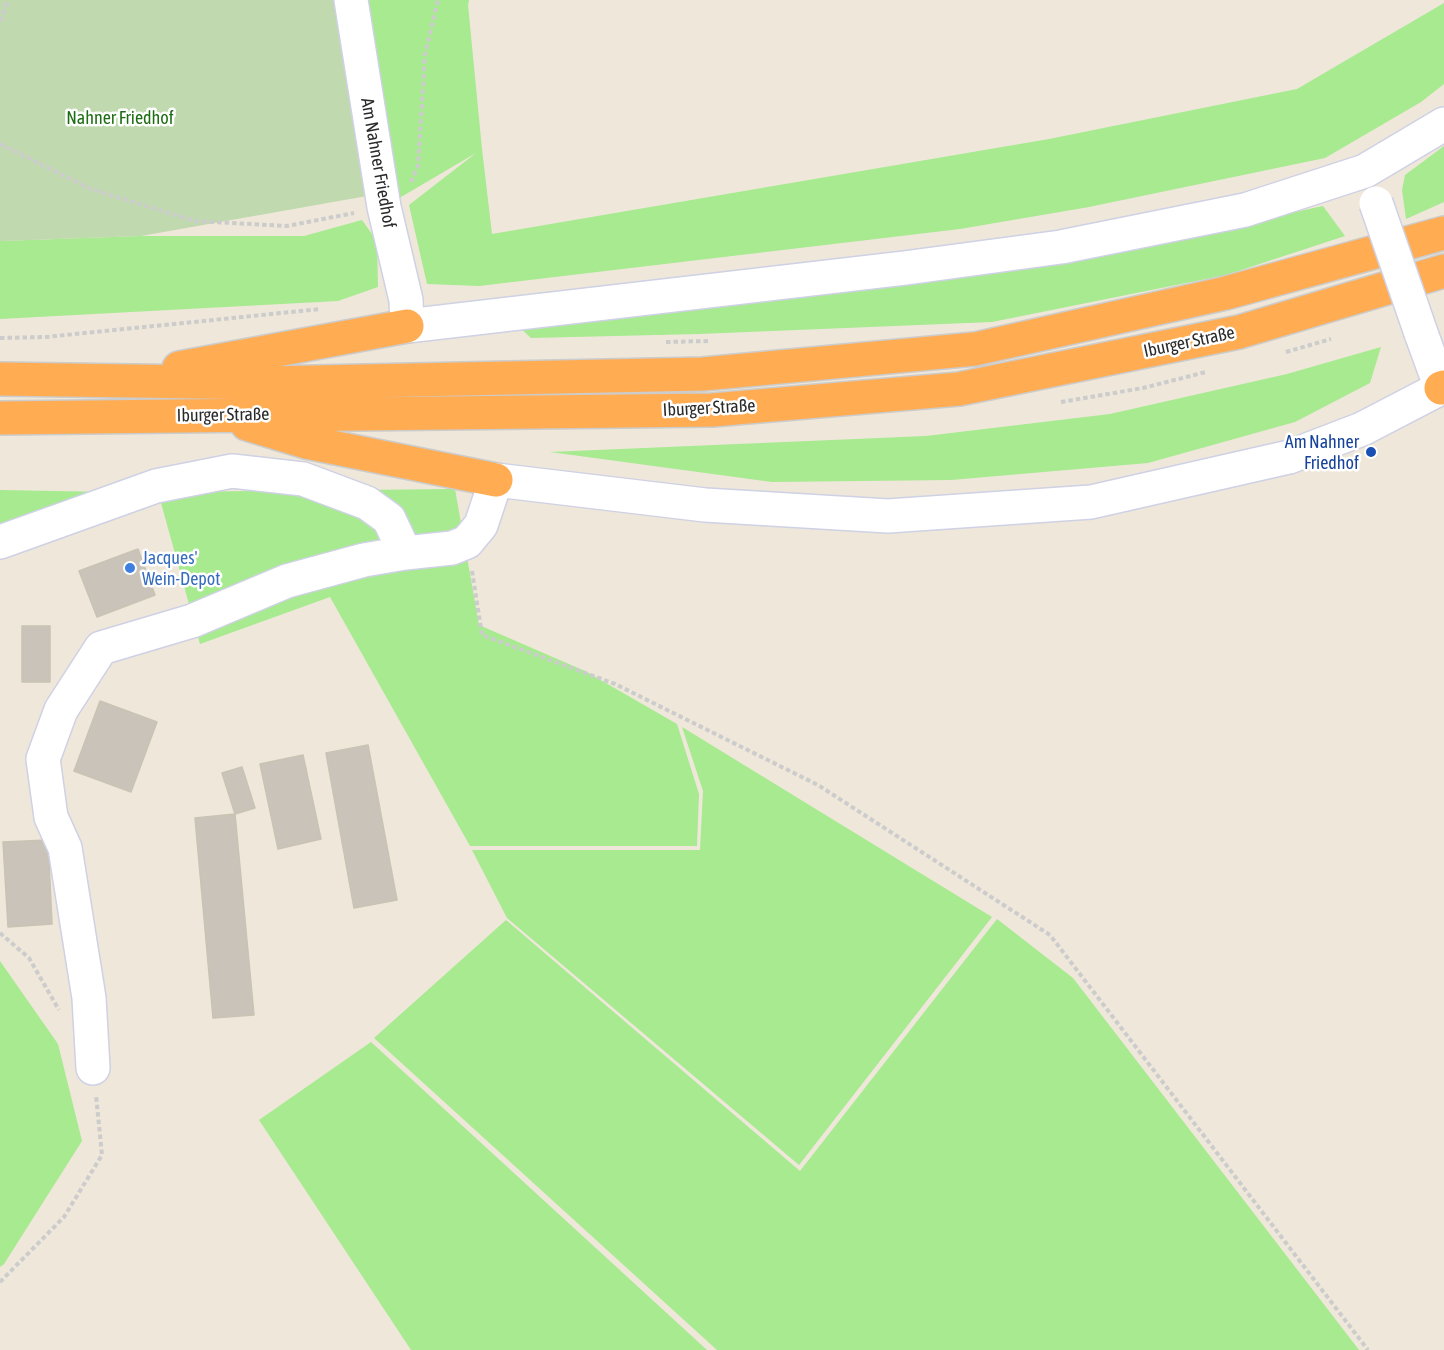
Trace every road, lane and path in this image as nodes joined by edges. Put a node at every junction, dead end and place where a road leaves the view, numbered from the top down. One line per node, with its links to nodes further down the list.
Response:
1 (8, 0): 4 (path)
2 (351, 0): 9 (street, Am Nahner Friedhof)
3 (438, 0): 8 (path)
4 (0, 21)
5 (1444, 124): 7 (street)
6 (0, 144): 9 (path)
7 (1365, 171): 13 (street); 19 (street, bridge)
8 (410, 186)
9 (384, 207): 13 (street, Am Nahner Friedhof)
10 (1444, 233): 18 (highway, Iburger Straße)
11 (1444, 271): 20 (highway, Iburger Straße)
12 (325, 308): 14 (path)
13 (407, 326): 18 (highway)
14 (0, 338)
15 (713, 340): 16 (path)
16 (666, 342)
17 (0, 379): 18 (highway, Iburger Straße)
18 (110, 380)
19 (1442, 387): 22 (street)
20 (216, 415): 21 (highway, Iburger Straße); 22 (highway)
21 (0, 418)
22 (496, 480): 24 (street)
23 (0, 542): 25 (street)
24 (467, 542): 25 (street); 30 (path)
25 (405, 553): 28 (street)
26 (0, 933): 27 (path)
27 (64, 1018)
28 (93, 1068): 29 (path)
29 (0, 1282)
30 (1368, 1350)

